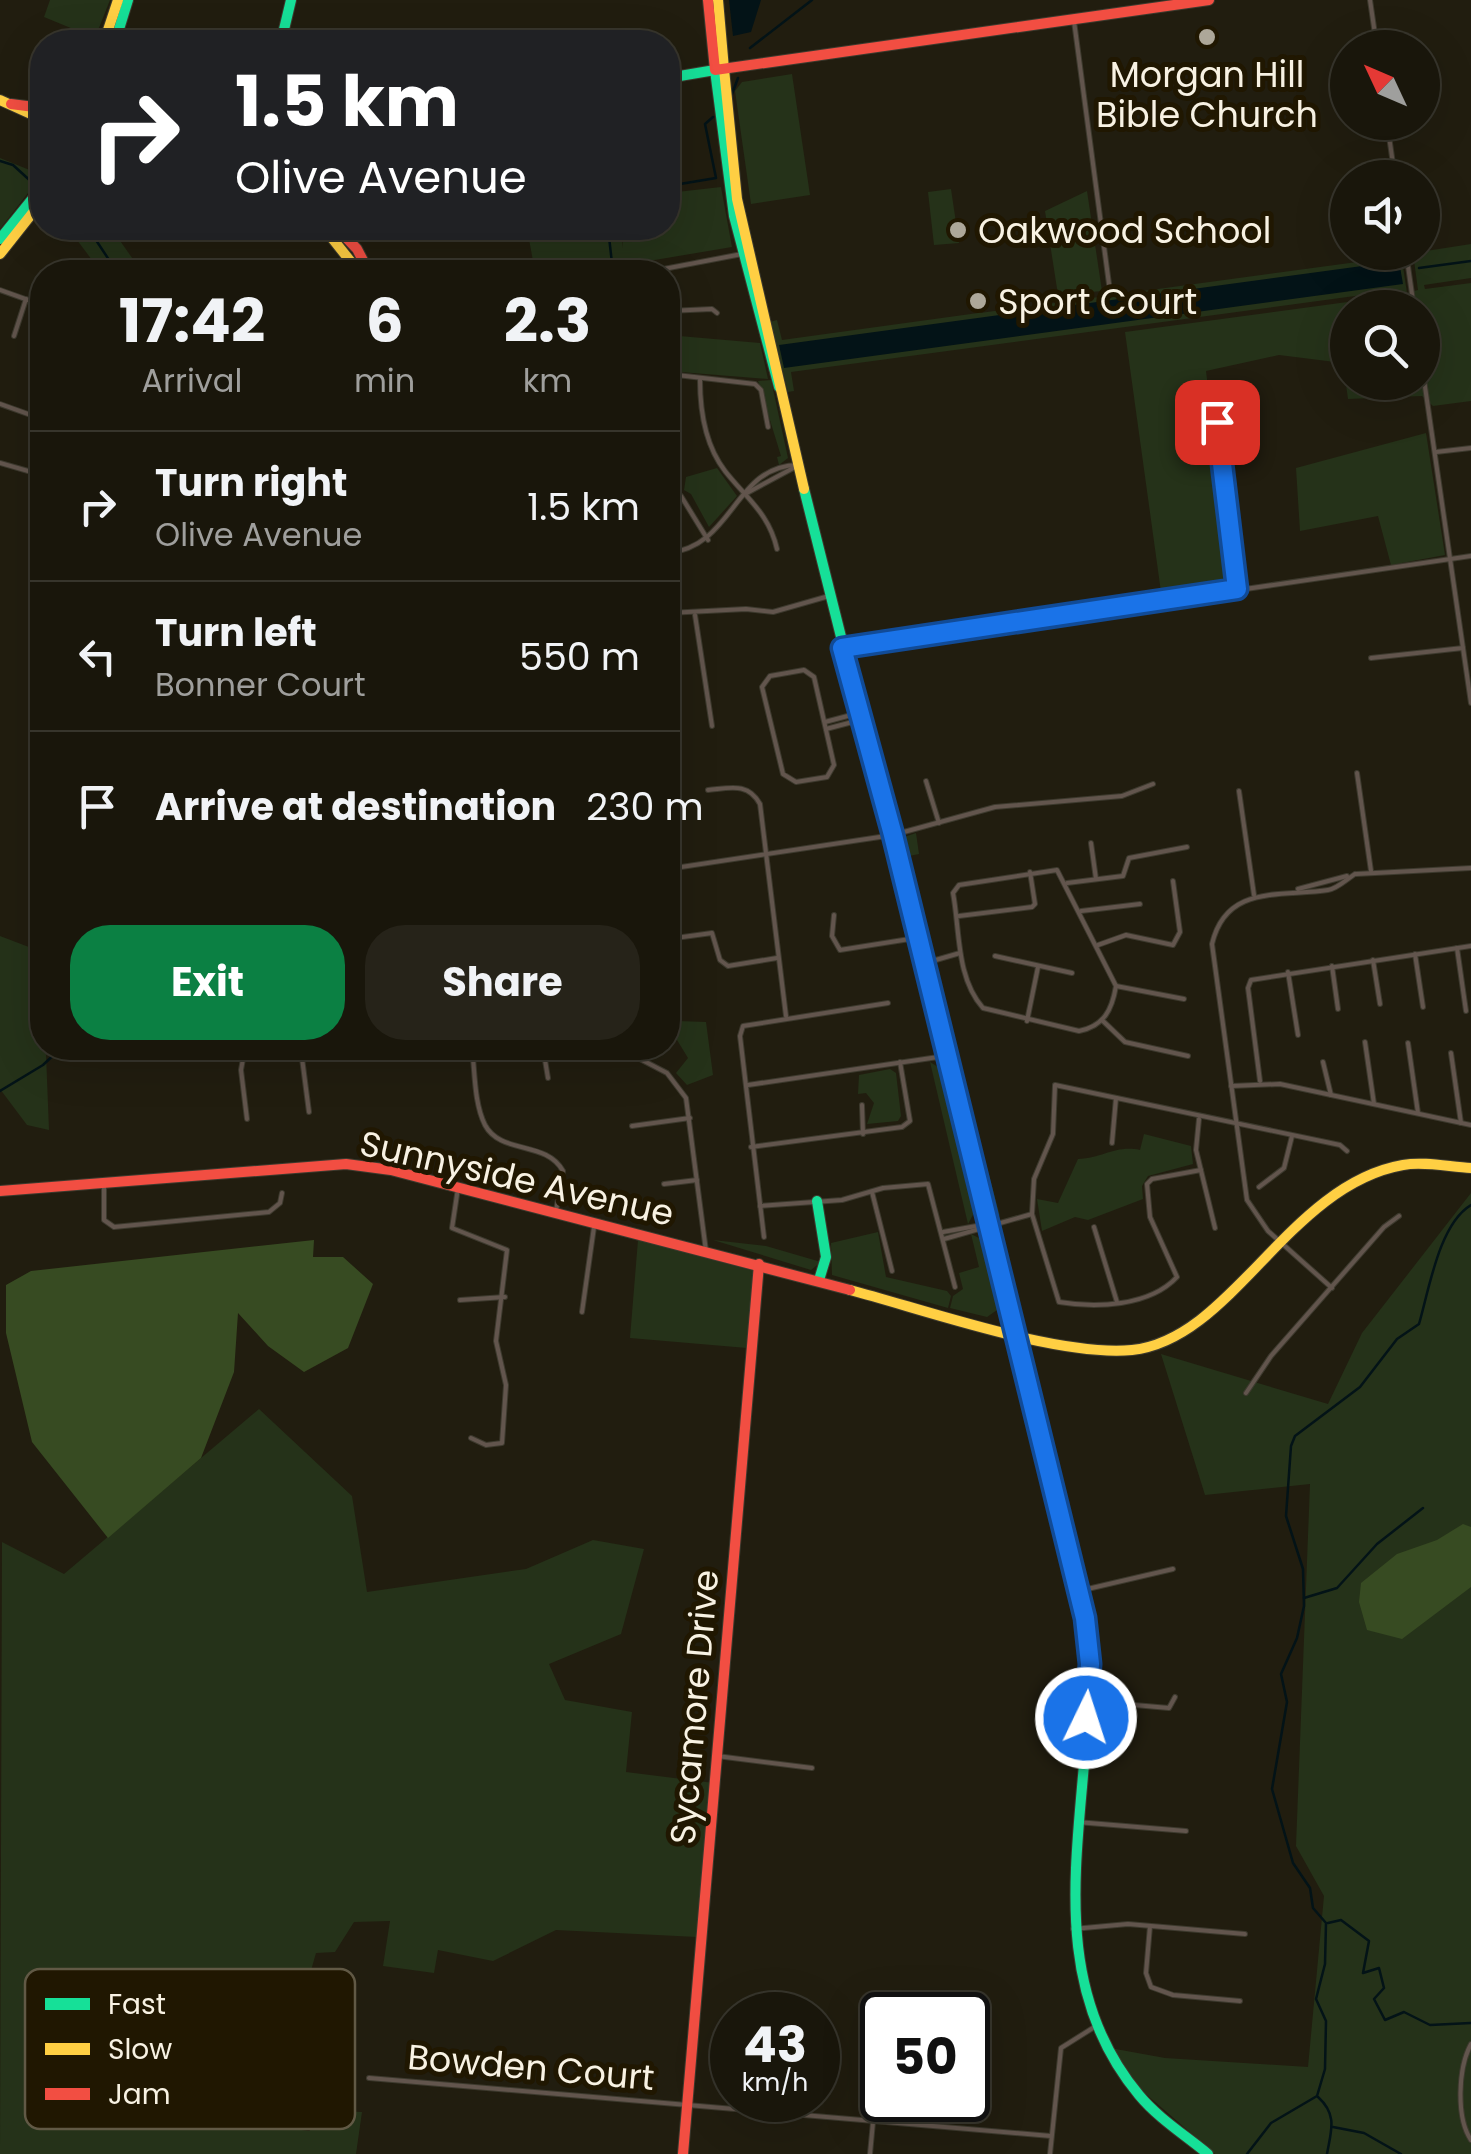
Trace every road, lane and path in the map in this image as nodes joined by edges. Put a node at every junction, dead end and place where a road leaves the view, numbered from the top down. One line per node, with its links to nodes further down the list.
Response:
1 (118, 0): 9 (main road)
2 (128, 0): 10 (main road)
3 (291, 0): 11 (main road)
4 (708, 0): 13 (main road)
5 (718, 0): 13 (main road)
6 (1209, 0): 8 (main road)
7 (1370, 0): 12 (street)
8 (1074, 20): 13 (main road); 26 (street)
9 (108, 30)
10 (119, 30)
11 (283, 30)
12 (1374, 30)
13 (720, 70): 14 (main road); 23 (main road); 33 (main road)
14 (680, 76)
15 (5, 102): 16 (main road); 17 (main road)
16 (30, 106)
17 (30, 113)
18 (30, 202): 20 (main road)
19 (30, 216): 22 (main road)
20 (0, 238)
21 (335, 240): 24 (main road)
22 (0, 254)
23 (742, 254): 25 (street); 33 (main road)
24 (353, 260)
25 (680, 266)
26 (1109, 284)
27 (0, 290): 28 (street)
28 (26, 299): 29 (street); 32 (street)
29 (30, 300)
30 (680, 310): 31 (street)
31 (717, 313)
32 (14, 336)
33 (770, 349): 44 (main road)
34 (680, 376): 35 (street)
35 (700, 380): 40 (street); 46 (street)
36 (1427, 400): 42 (street)
37 (0, 404): 38 (street)
38 (30, 415)
39 (1217, 422): 53 (street)
40 (768, 427)
41 (1471, 448): 42 (street)
42 (1435, 452): 52 (street)
43 (0, 463): 45 (street)
44 (798, 465): 46 (street); 54 (main road)
45 (30, 472)
46 (745, 494): 48 (street); 49 (street)
47 (680, 496): 48 (street)
48 (708, 540): 50 (street)
49 (777, 548)
50 (680, 551)
51 (1471, 556): 52 (street)
52 (1451, 558): 53 (street); 58 (street)
53 (1237, 589): 57 (street)
54 (830, 596): 56 (street); 57 (main road)
55 (680, 614): 56 (street)
56 (695, 615): 63 (street)
57 (842, 648): 61 (main road)
58 (1463, 648): 59 (street); 60 (street)
59 (1372, 658)
60 (1471, 703)
61 (860, 716): 62 (street); 64 (street); 71 (main road)
62 (824, 722): 64 (street); 64 (street)
63 (712, 726)
64 (826, 730)
65 (1357, 773): 77 (street)
66 (926, 781): 70 (street)
67 (1152, 784): 70 (street)
68 (708, 790): 74 (street)
69 (1239, 791): 82 (street)
70 (939, 823): 71 (street)
71 (893, 835): 74 (street); 88 (main road)
72 (1091, 842): 79 (street)
73 (1187, 847): 79 (street)
74 (768, 855): 75 (street); 95 (street)
75 (680, 867)
76 (1471, 868): 77 (street)
77 (1371, 871): 82 (street)
78 (1030, 872): 81 (street); 86 (street); 86 (street)
79 (1096, 879): 81 (street)
80 (1173, 880): 89 (street)
81 (1067, 883): 84 (street)
82 (1254, 895): 130 (street)
83 (1140, 904): 84 (street)
84 (1081, 911): 89 (street)
85 (834, 915): 88 (street)
86 (959, 916): 92 (street)
87 (680, 937): 95 (street)
88 (916, 938): 97 (main road)
89 (1098, 945): 102 (street)
90 (1471, 946): 91 (street)
91 (1457, 948): 93 (street); 108 (street)
92 (960, 953): 97 (street); 111 (street)
93 (1415, 954): 96 (street); 106 (street)
94 (996, 956): 98 (street)
95 (777, 958): 109 (street)
96 (1373, 960): 99 (street); 105 (street)
97 (922, 964): 116 (main road)
98 (1038, 966): 101 (street); 111 (street)
99 (1332, 966): 100 (street); 107 (street)
100 (1288, 972): 112 (street); 126 (street)
101 (1072, 974)
102 (1116, 986): 103 (street); 110 (street)
103 (1184, 999)
104 (888, 1002): 109 (street)
105 (1380, 1004)
106 (1423, 1007)
107 (1338, 1009)
108 (1466, 1011)
109 (786, 1016): 128 (street)
110 (1102, 1020): 111 (street); 117 (street)
111 (1027, 1022)
112 (1298, 1035)
113 (1365, 1042): 133 (street)
114 (1408, 1043): 136 (street)
115 (1452, 1053): 140 (street)
116 (945, 1056): 123 (street); 166 (main road)
117 (1188, 1056)
118 (243, 1060): 139 (street)
119 (302, 1060): 135 (street)
120 (474, 1060): 164 (street)
121 (546, 1060): 125 (street)
122 (643, 1060): 137 (street)
123 (900, 1062): 128 (street); 144 (street)
124 (1323, 1062): 131 (street)
125 (548, 1078)
126 (1260, 1082): 130 (street); 131 (street)
127 (1045, 1083): 129 (street)
128 (748, 1085): 147 (street)
129 (1054, 1085): 132 (street); 152 (street)
130 (1231, 1086): 141 (street)
131 (1331, 1095): 133 (street)
132 (1116, 1098): 138 (street); 146 (street)
133 (1374, 1104): 136 (street)
134 (862, 1105): 144 (street)
135 (309, 1112)
136 (1418, 1113): 140 (street)
137 (690, 1118): 143 (street); 153 (street)
138 (1199, 1118): 141 (street); 150 (street)
139 (247, 1119)
140 (1461, 1122): 142 (street)
141 (1236, 1124): 145 (street); 173 (street)
142 (1471, 1124)
143 (632, 1126)
144 (863, 1134): 147 (street)
145 (1292, 1136): 148 (street); 157 (street)
146 (1112, 1142)
147 (751, 1147): 162 (street)
148 (1347, 1151)
149 (1471, 1168): 173 (main road, Sunnyside Avenue)
150 (1201, 1170): 169 (street); 182 (street)
151 (1026, 1174): 152 (street)
152 (1034, 1179): 163 (street)
153 (698, 1180): 154 (street); 174 (street)
154 (664, 1184)
155 (104, 1186): 156 (main road, Sunnyside Avenue); 158 (main road, Sunnyside Avenue); 159 (street)
156 (458, 1188): 164 (main road, Sunnyside Avenue); 180 (street)
157 (1259, 1188)
158 (0, 1191)
159 (282, 1192)
160 (872, 1192): 161 (street); 170 (street); 176 (street)
161 (817, 1201): 162 (street); 177 (main road)
162 (760, 1206): 171 (street)
163 (1032, 1214): 166 (street); 182 (street)
164 (554, 1216): 167 (main road, Sunnyside Avenue)
165 (1399, 1216): 179 (street)
166 (987, 1225): 170 (street); 172 (street); 184 (main road)
167 (594, 1227): 174 (main road, Sunnyside Avenue); 183 (street)
168 (1094, 1227): 182 (street)
169 (1215, 1228)
170 (942, 1232): 172 (street)
171 (764, 1237)
172 (944, 1239): 178 (street)
173 (1278, 1240): 179 (street); 184 (main road, Sunnyside Avenue)
174 (706, 1251): 175 (main road, Sunnyside Avenue)
175 (759, 1264): 177 (main road, Sunnyside Avenue); 191 (main road, Sycamore Drive)
176 (892, 1271)
177 (819, 1280): 184 (main road, Sunnyside Avenue)
178 (955, 1287)
179 (1332, 1288): 185 (street)
180 (505, 1298): 181 (street); 186 (street)
181 (460, 1300)
182 (1118, 1302)
183 (582, 1312)
184 (1012, 1331): 188 (main road)
185 (1246, 1393)
186 (471, 1438)
187 (1173, 1568): 188 (street)
188 (1078, 1591): 190 (main road)
189 (1175, 1697): 190 (street)
190 (1088, 1701): 193 (main road)
191 (717, 1756): 192 (street); 202 (main road, Sycamore Drive)
192 (812, 1768)
193 (1077, 1822): 194 (street); 196 (main road)
194 (1186, 1832)
195 (1150, 1926): 196 (street); 197 (street); 198 (street)
196 (1073, 1929): 199 (main road)
197 (1245, 1934)
198 (1240, 2000)
199 (1096, 2026): 205 (street); 210 (main road)
200 (1471, 2044): 206 (street)
201 (368, 2078): 202 (street, Bowden Court)
202 (689, 2106): 203 (street, Bowden Court); 207 (main road, Sycamore Drive)
203 (860, 2121)
204 (873, 2122): 205 (street, Bowden Court); 208 (street)
205 (1051, 2136): 209 (street)
206 (1471, 2140)
207 (683, 2154)
208 (870, 2154)
209 (1050, 2154)
210 (1208, 2154)

